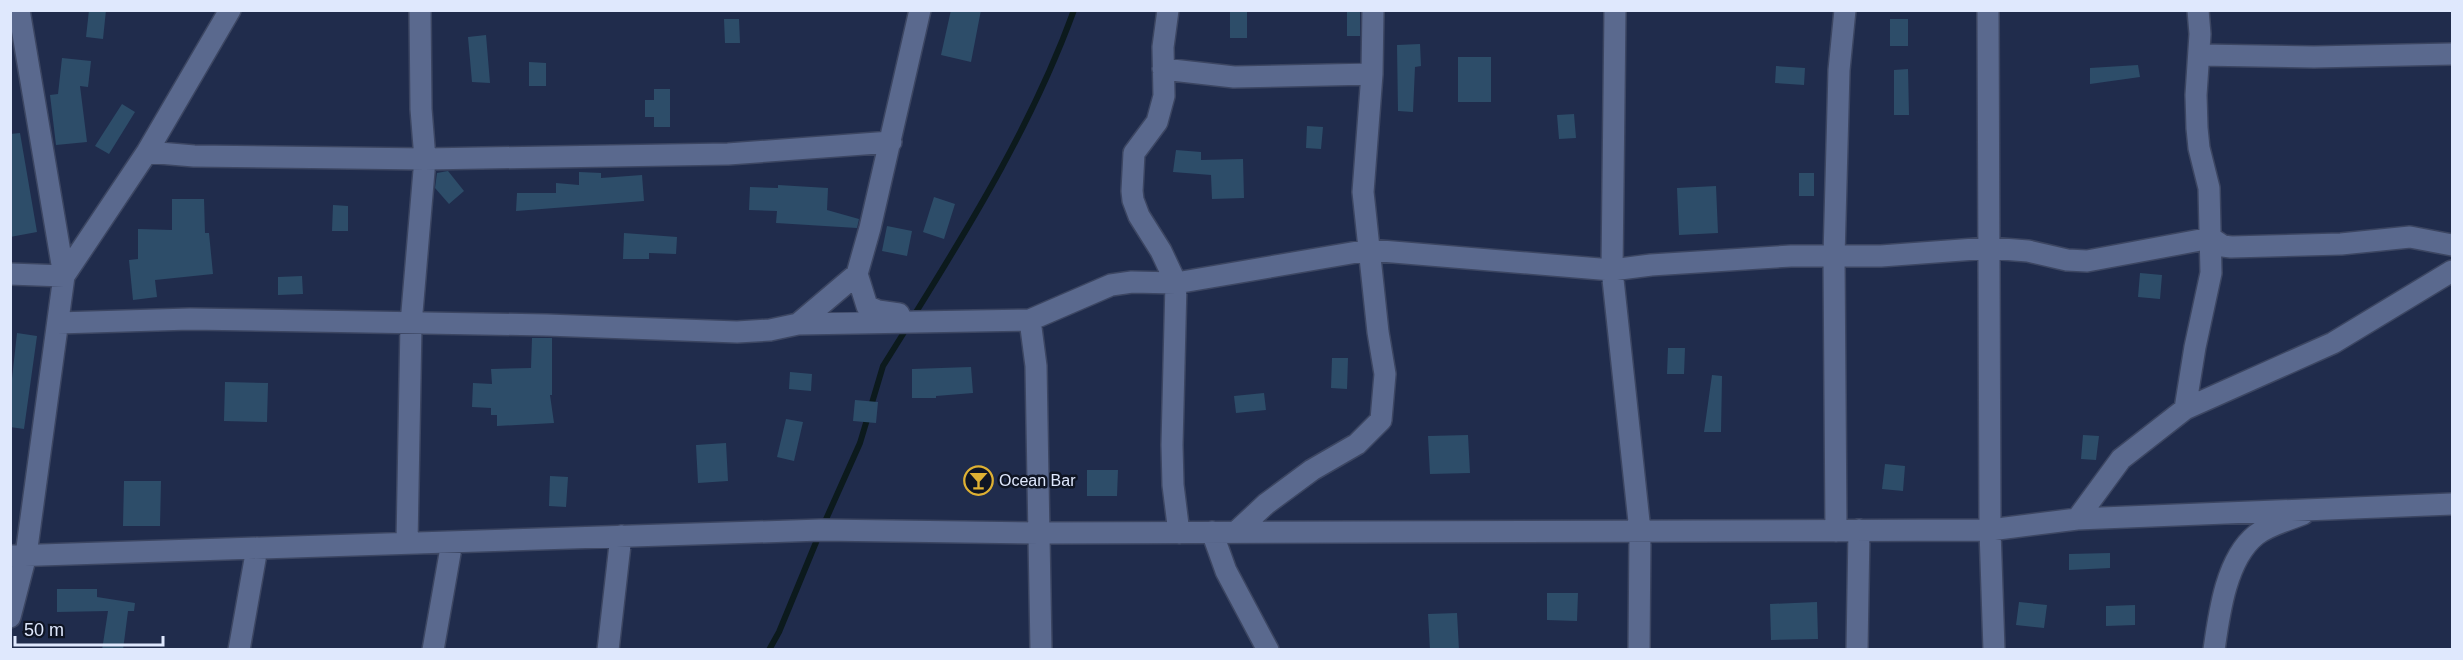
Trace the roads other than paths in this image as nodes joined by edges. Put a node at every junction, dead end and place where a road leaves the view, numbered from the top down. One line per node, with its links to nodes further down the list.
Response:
1 (19, 10): 27 (street)
2 (230, 10): 16 (street)
3 (420, 10): 17 (street)
4 (920, 10): 15 (street)
5 (1168, 10): 13 (street)
6 (1373, 10): 14 (street)
7 (1615, 10): 23 (street)
8 (1845, 10): 22 (street)
9 (1988, 10): 20 (street)
10 (2198, 10): 12 (street)
11 (2452, 54): 12 (street)
12 (2200, 55): 18 (street)
13 (1163, 69): 14 (street); 28 (street)
14 (1372, 74): 21 (street)
15 (891, 142): 17 (street); 26 (street)
16 (147, 152): 17 (street); 27 (street)
17 (425, 159): 32 (street)
18 (2211, 238): 19 (street); 20 (street); 34 (street)
19 (2451, 242)
20 (1989, 248): 22 (street); 39 (street)
21 (1369, 250): 23 (street); 28 (street); 43 (street)
22 (1834, 257): 23 (street); 41 (street)
23 (1612, 270): 40 (street)
24 (2452, 271): 34 (street)
25 (10, 274): 27 (street)
26 (857, 274): 31 (street); 33 (street)
27 (64, 276): 30 (street)
28 (1176, 283): 29 (street); 45 (street)
29 (1030, 320): 31 (street); 44 (street)
30 (58, 323): 32 (street); 50 (street)
31 (902, 323): 33 (street)
32 (411, 324): 33 (street); 48 (street)
33 (798, 324)
34 (2185, 409): 37 (street)
35 (2452, 504): 36 (street)
36 (2314, 509): 37 (street); 60 (street)
37 (2077, 519): 39 (street)
38 (1859, 530): 39 (street); 41 (street); 58 (street)
39 (1990, 530): 59 (street)
40 (1640, 531): 41 (street); 43 (street); 57 (street)
41 (1836, 531)
42 (1212, 532): 43 (street); 45 (street); 56 (street)
43 (1236, 532)
44 (1040, 533): 45 (street); 46 (street); 55 (street)
45 (1179, 533)
46 (621, 536): 47 (street); 54 (street)
47 (452, 542): 48 (street); 53 (street)
48 (407, 543): 49 (street)
49 (257, 548): 50 (street); 52 (street)
50 (18, 555): 51 (street)
51 (10, 617)
52 (239, 650)
53 (434, 650)
54 (608, 650)
55 (1041, 650)
56 (1268, 650)
57 (1639, 650)
58 (1857, 650)
59 (1994, 650)
60 (2214, 650)

